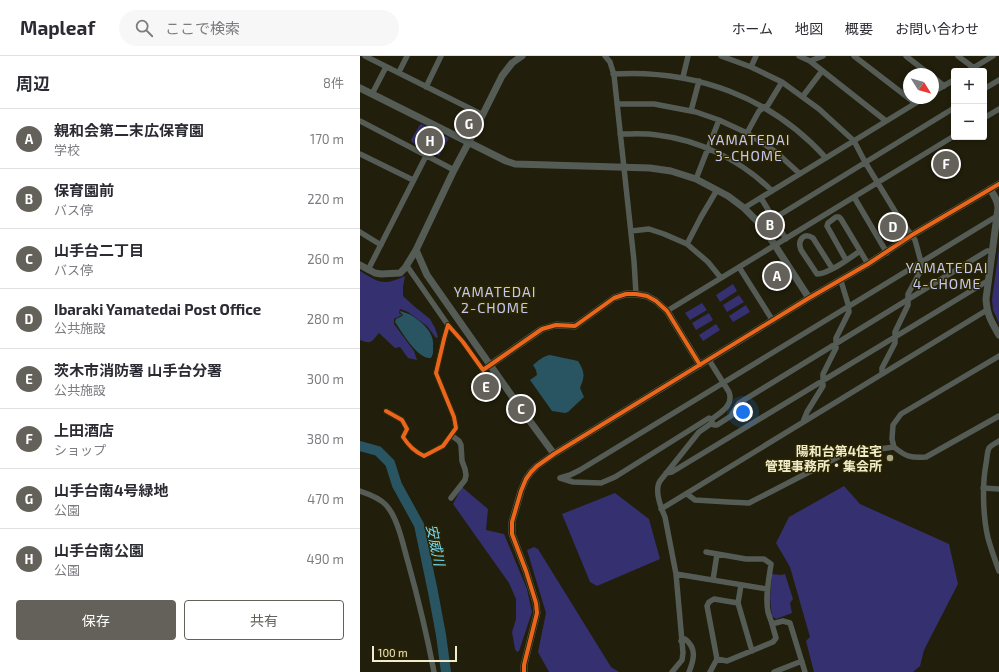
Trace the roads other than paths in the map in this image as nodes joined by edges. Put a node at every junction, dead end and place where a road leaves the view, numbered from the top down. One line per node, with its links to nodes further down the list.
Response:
1 (365, 56): 16 (street)
2 (407, 56): 22 (street)
3 (441, 56): 31 (street)
4 (522, 56): 44 (street)
5 (605, 56): 23 (street)
6 (688, 56): 24 (street)
7 (721, 56): 17 (street)
8 (756, 56): 17 (street)
9 (799, 56): 15 (street)
10 (823, 56): 15 (street)
11 (854, 56): 36 (street)
12 (906, 56): 18 (street)
13 (958, 56): 19 (street)
14 (993, 56): 20 (street)
15 (810, 61): 21 (street)
16 (386, 67): 22 (street); 35 (street)
17 (751, 67): 27 (street)
18 (921, 68)
19 (970, 68)
20 (973, 68)
21 (822, 71): 37 (street); 48 (street)
22 (399, 72): 31 (street)
23 (613, 74): 24 (street); 38 (street)
24 (684, 77): 26 (street)
25 (999, 80): 32 (street)
26 (699, 81): 40 (street); 43 (street)
27 (782, 82): 37 (street); 40 (street)
28 (939, 82): 30 (street)
29 (951, 82): 30 (street)
30 (944, 86): 34 (street)
31 (426, 87): 44 (street)
32 (987, 87)
33 (360, 88): 35 (street)
34 (939, 89)
35 (372, 94): 53 (street)
36 (903, 94)
37 (803, 96): 52 (street)
38 (617, 104): 43 (street); 50 (street)
39 (913, 104): 48 (street)
40 (764, 107): 49 (street); 57 (street)
41 (999, 108): 45 (street)
42 (951, 110): 58 (street)
43 (691, 111): 46 (street)
44 (483, 115): 53 (street)
45 (987, 116)
46 (719, 120): 49 (street); 54 (street)
47 (360, 121): 56 (street)
48 (886, 121): 52 (street)
49 (747, 133): 61 (street)
50 (620, 134): 54 (street); 59 (street)
51 (951, 138): 64 (street)
52 (854, 140): 57 (street); 58 (street)
53 (469, 142): 59 (street); 60 (street)
54 (708, 149): 62 (street); 68 (street)
55 (360, 154): 63 (street)
56 (426, 156): 60 (street); 63 (street)
57 (826, 158): 61 (street)
58 (865, 162): 64 (street); 73 (street)
59 (624, 167): 62 (street); 74 (street)
60 (454, 170): 81 (street)
61 (800, 174): 68 (street)
62 (696, 179): 67 (street)
63 (413, 180): 79 (street)
64 (878, 182): 69 (street); 76 (street)
65 (999, 184): 66 (street)
66 (990, 189): 72 (street); 76 (street)
67 (717, 190): 71 (street); 78 (street)
68 (772, 191): 70 (street)
69 (854, 197): 77 (street); 84 (street)
70 (761, 198): 71 (street); 73 (street)
71 (744, 208): 80 (street)
72 (997, 216): 83 (street); 86 (street)
73 (774, 218): 77 (street)
74 (631, 231): 78 (street); 96 (street)
75 (360, 232): 79 (street)
76 (912, 235): 84 (street); 86 (street)
77 (786, 239): 80 (street)
78 (687, 244): 93 (street)
79 (381, 245): 92 (street)
80 (775, 246): 90 (street); 97 (street)
81 (416, 250): 89 (street); 109 (street)
82 (860, 251): 85 (street); 85 (street); 87 (street)
83 (993, 251): 95 (street); 98 (street)
84 (887, 253): 87 (street)
85 (846, 260): 91 (street)
86 (921, 262): 98 (street); 99 (street)
87 (868, 264): 94 (street)
88 (360, 265): 92 (street)
89 (407, 266): 92 (street); 103 (street)
90 (739, 267): 93 (street); 102 (street)
91 (832, 268): 91 (street)
92 (368, 270)
93 (721, 278): 101 (street)
94 (841, 280): 97 (street); 99 (street)
95 (989, 280): 100 (street); 105 (street)
96 (636, 294): 101 (street); 109 (street)
97 (809, 298): 102 (street)
98 (908, 299): 105 (street); 106 (street)
99 (848, 307): 106 (street); 113 (street)
100 (987, 310): 104 (street); 111 (street)
101 (667, 311): 110 (street)
102 (773, 321): 108 (street)
103 (448, 326): 109 (street); 118 (street)
104 (999, 335)
105 (895, 336): 111 (street); 112 (street)
106 (836, 343): 112 (street); 116 (street)
107 (999, 356): 120 (street)
108 (709, 360): 110 (street); 113 (street)
109 (490, 365): 121 (street)
110 (700, 365): 121 (street)
111 (882, 374): 117 (street)
112 (823, 381): 117 (street); 122 (street)
113 (723, 383): 116 (street); 116 (street)
114 (386, 411): 118 (street)
115 (999, 416): 120 (street)
116 (712, 421): 122 (street)
117 (803, 422): 126 (street)
118 (451, 435): 127 (street)
119 (999, 441): 123 (street)
120 (894, 448): 126 (street)
121 (554, 454): 143 (street)
122 (666, 473): 128 (street)
123 (983, 488): 124 (street); 131 (street)
124 (999, 489)
125 (360, 490): 142 (street)
126 (687, 494): 128 (street)
127 (451, 498)
128 (662, 509): 132 (street)
129 (706, 552): 130 (street)
130 (717, 554): 133 (street); 135 (street)
131 (999, 571)
132 (676, 574): 133 (street); 138 (street)
133 (713, 580): 134 (street)
134 (741, 585): 135 (street); 136 (street)
135 (768, 589): 137 (street)
136 (738, 603): 139 (street); 140 (street)
137 (772, 624): 139 (street); 141 (street)
138 (681, 641): 144 (street); 145 (street)
139 (752, 651): 140 (street)
140 (717, 659): 146 (street)
141 (802, 661): 147 (street); 148 (street)
142 (434, 672)
143 (524, 672)
144 (672, 672)
145 (689, 672)
146 (710, 672)
147 (774, 672)
148 (805, 672)

